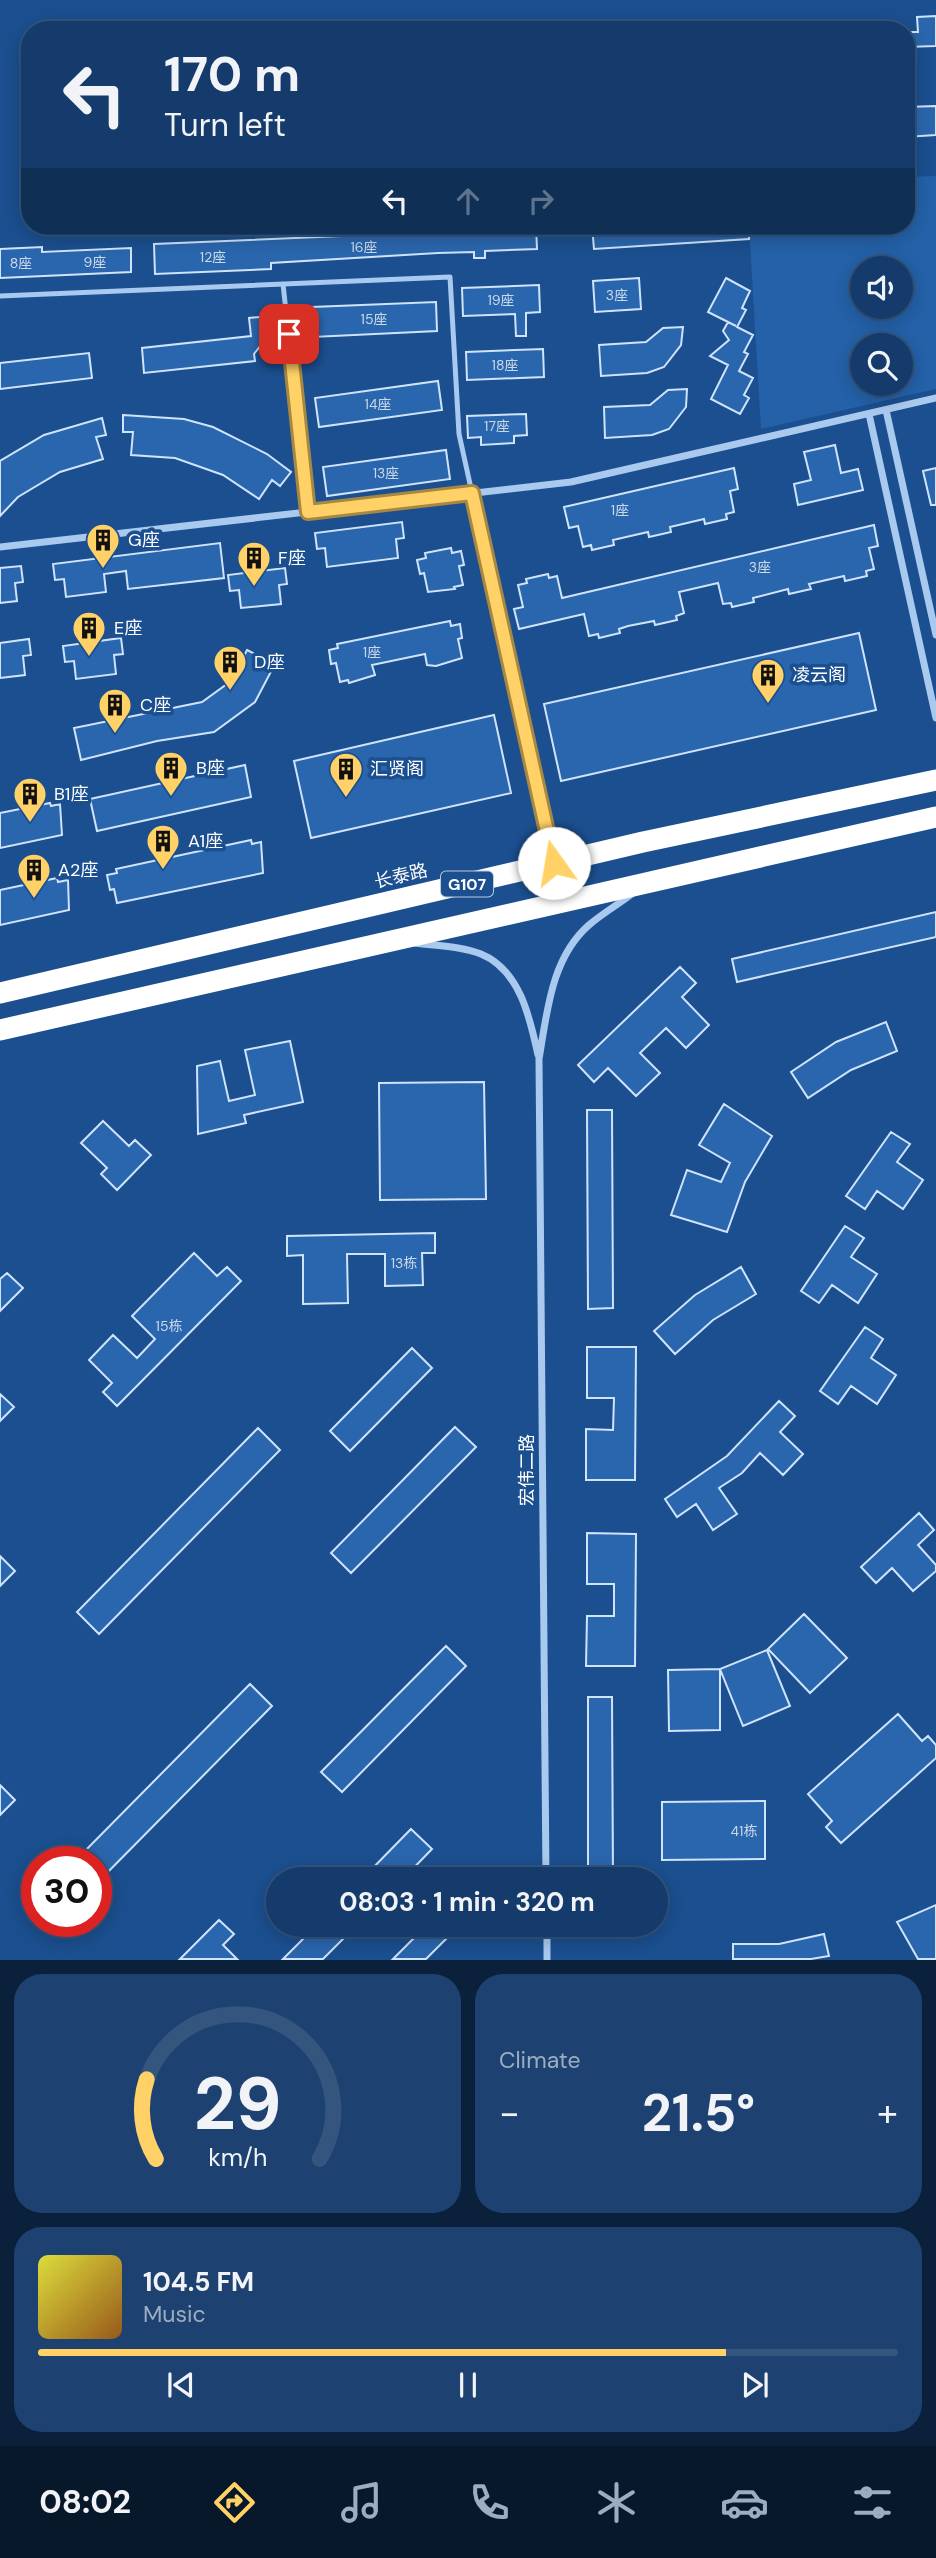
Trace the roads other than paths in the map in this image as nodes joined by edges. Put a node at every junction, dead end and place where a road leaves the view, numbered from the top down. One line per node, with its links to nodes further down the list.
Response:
1 (283, 284): 2 (lane); 6 (lane); 7 (lane)
2 (0, 296)
3 (936, 398): 4 (street)
4 (886, 410): 5 (street); 9 (street)
5 (869, 414): 6 (street); 10 (street)
6 (472, 493): 7 (street); 13 (street)
7 (308, 512): 8 (street)
8 (0, 547)
9 (936, 635)
10 (936, 718)
11 (936, 780): 13 (highway, 长泰路 / G107)
12 (936, 817): 14 (highway, G107)
13 (554, 863): 16 (highway, 长泰路 / G107)
14 (649, 882): 15 (highway, G107); 18 (street)
15 (386, 940): 17 (highway, G107); 18 (street)
16 (0, 993)
17 (0, 1030)
18 (539, 1059): 19 (street, 宏伟二路)
19 (546, 1867)
20 (547, 1937): 21 (street)
21 (547, 1959)

